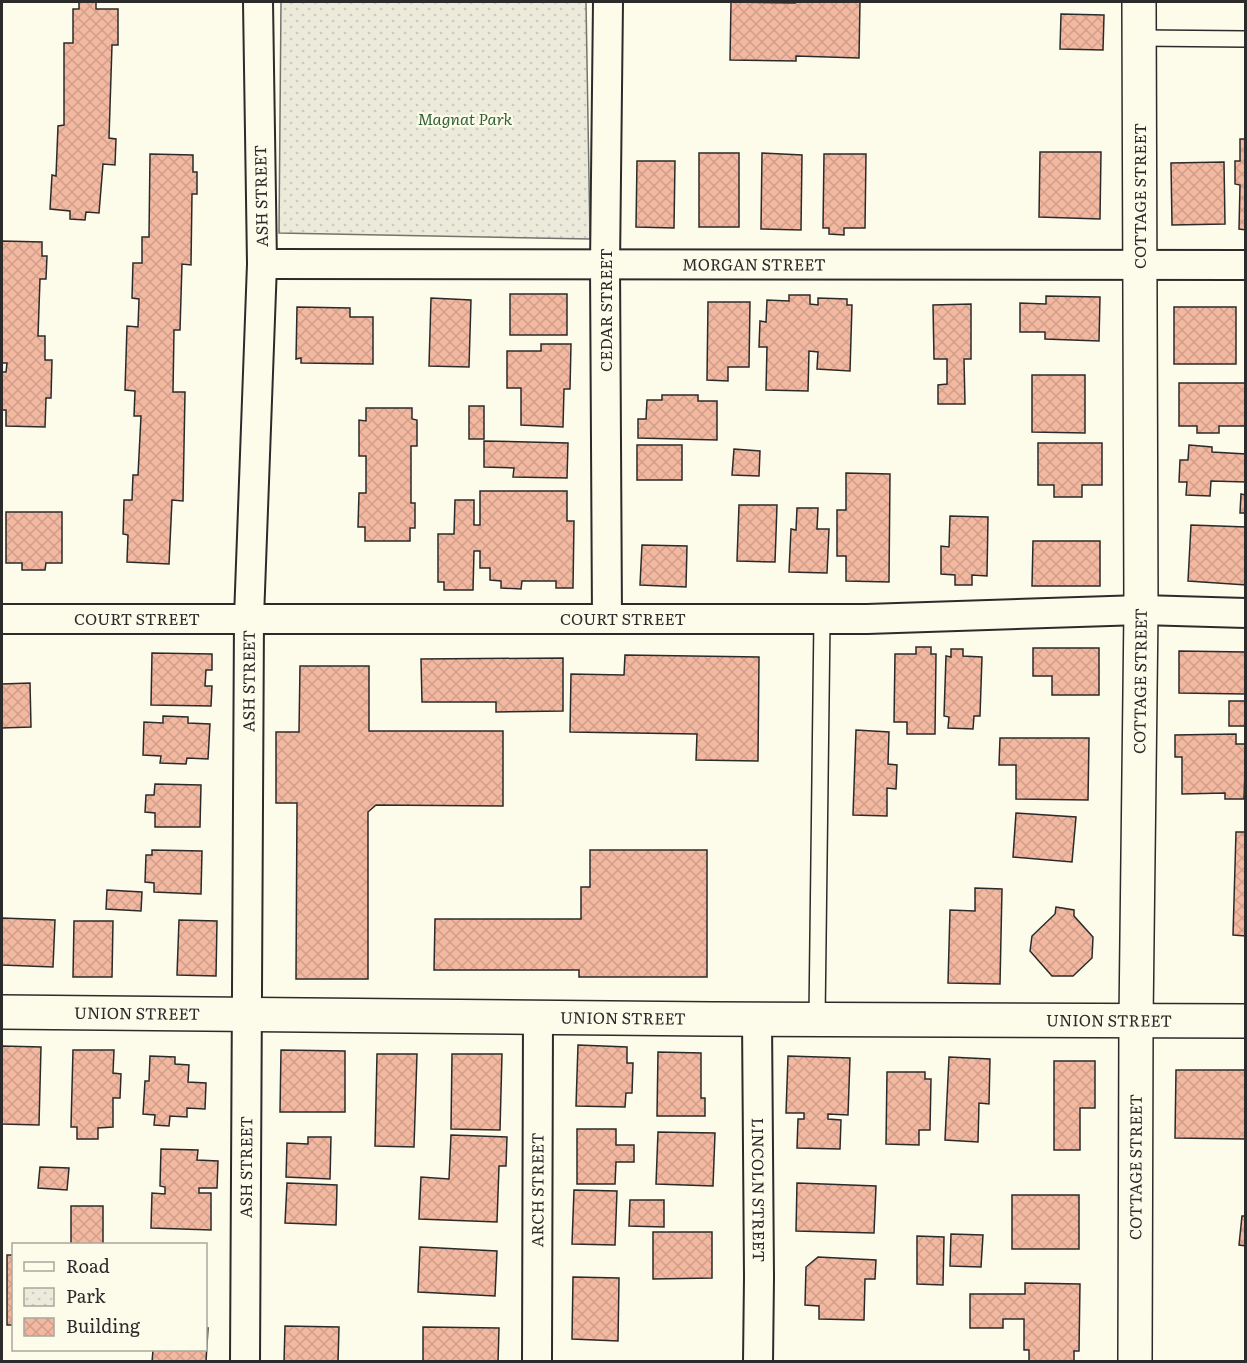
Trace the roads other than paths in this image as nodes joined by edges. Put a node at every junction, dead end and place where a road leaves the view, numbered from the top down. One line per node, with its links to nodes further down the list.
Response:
1 (258, 2): 6 (street, ASH STREET)
2 (608, 2): 7 (street, CEDAR STREET)
3 (1139, 2): 4 (main road, COTTAGE STREET)
4 (1140, 38): 5 (lane); 8 (main road, COTTAGE STREET)
5 (1245, 39)
6 (262, 264): 7 (street, MORGAN STREET); 12 (street, ASH STREET)
7 (605, 265): 8 (street, MORGAN STREET); 14 (street, CEDAR STREET)
8 (1140, 265): 9 (street, MORGAN STREET); 10 (main road, COTTAGE STREET)
9 (1245, 265)
10 (1141, 610): 11 (street, COURT STREET); 15 (street, COURT STREET); 21 (main road, COTTAGE STREET)
11 (1245, 613)
12 (249, 618): 13 (street, COURT STREET); 14 (street, COURT STREET); 17 (street, ASH STREET)
13 (2, 619)
14 (607, 619): 15 (street, COURT STREET)
15 (822, 619): 20 (lane)
16 (2, 1012): 17 (main road, UNION STREET)
17 (247, 1014): 18 (main road, UNION STREET); 23 (street, ASH STREET)
18 (538, 1017): 19 (main road, UNION STREET); 24 (street, ARCH STREET)
19 (758, 1019): 20 (main road, UNION STREET); 25 (street, LINCOLN STREET)
20 (817, 1019): 21 (main road, UNION STREET)
21 (1136, 1021): 22 (main road, UNION STREET); 26 (main road, COTTAGE STREET)
22 (1245, 1021)
23 (245, 1362)
24 (537, 1362)
25 (758, 1362)
26 (1135, 1362)

